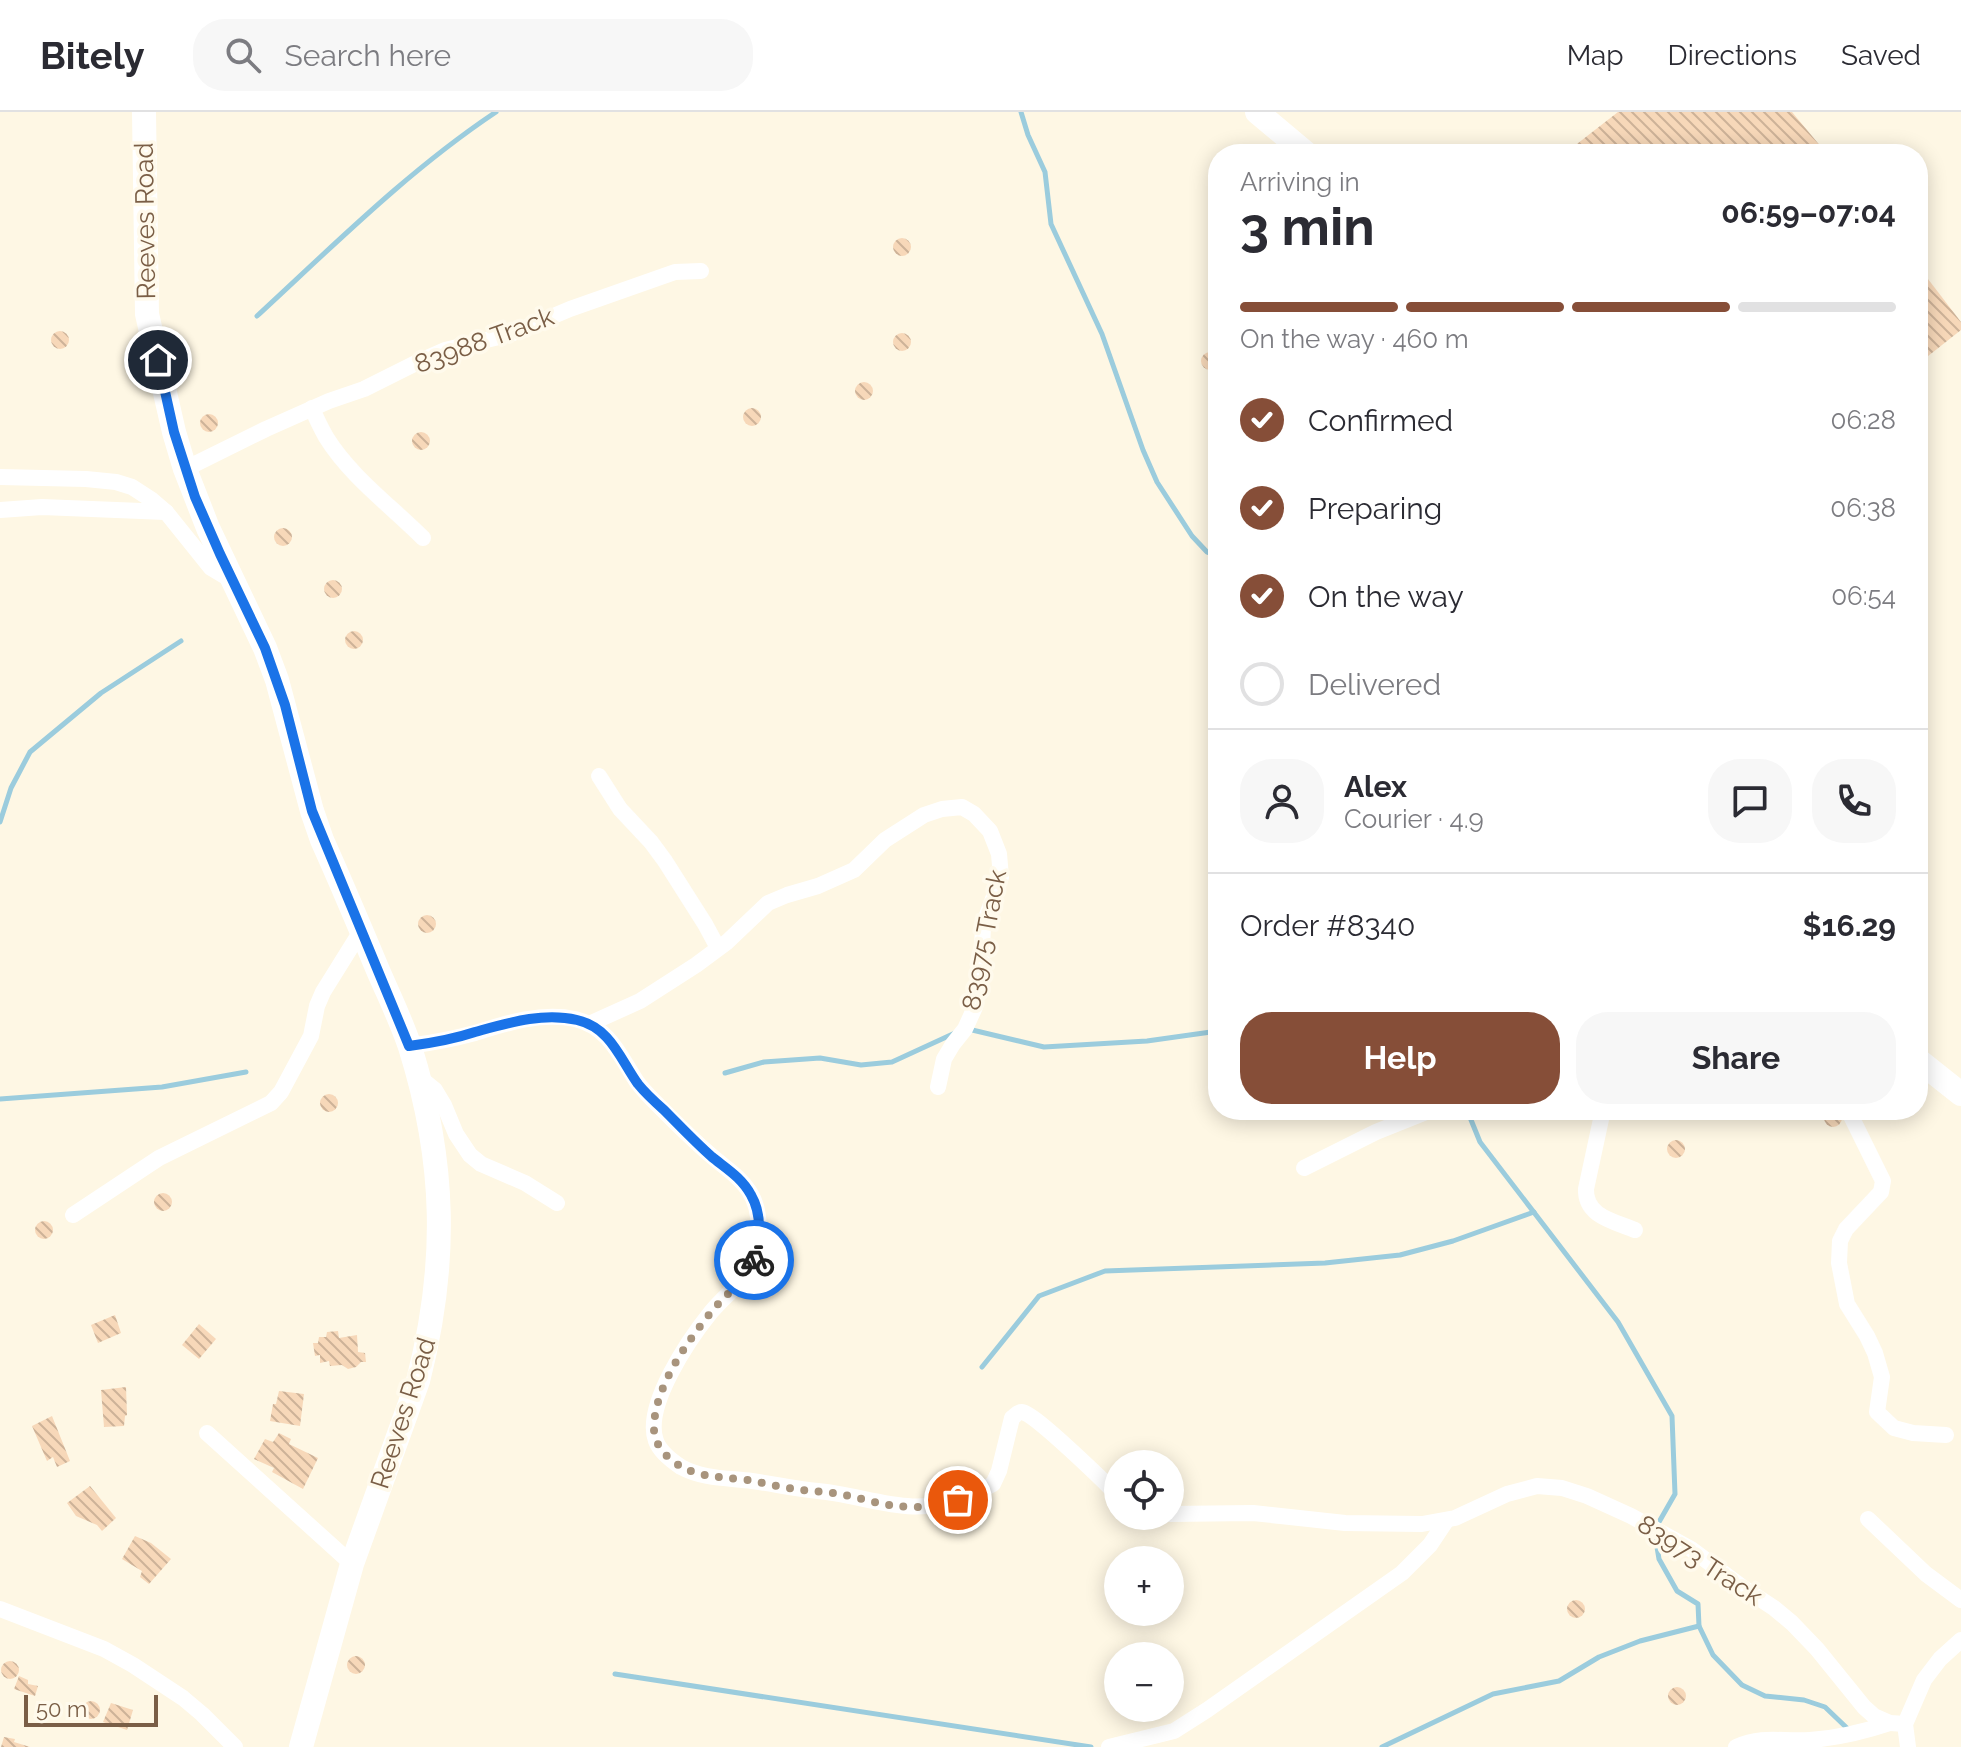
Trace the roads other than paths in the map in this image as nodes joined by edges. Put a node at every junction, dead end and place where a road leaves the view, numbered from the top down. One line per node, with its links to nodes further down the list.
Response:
1 (144, 112): 6 (street, Reeves Road)
2 (1257, 112): 3 (street)
3 (1295, 144)
4 (701, 271): 5 (street, 83988 Track)
5 (312, 408): 6 (street, 83988 Track); 10 (street)
6 (185, 469): 11 (street, Reeves Road)
7 (0, 477): 9 (street)
8 (0, 510): 9 (street)
9 (166, 512): 11 (street)
10 (423, 538)
11 (232, 581): 13 (street, Reeves Road)
12 (599, 776): 14 (street)
13 (361, 931): 16 (street, Reeves Road); 26 (street)
14 (718, 948): 15 (street, 83975 Track); 19 (street, 83975 Track)
15 (589, 1024): 16 (street); 30 (street)
16 (409, 1046): 18 (street, Reeves Road)
17 (1928, 1068): 20 (street)
18 (419, 1077): 25 (street); 34 (street, Reeves Road)
19 (938, 1087)
20 (1961, 1094)
21 (1406, 1120): 24 (street)
22 (1601, 1120): 27 (street)
23 (1853, 1120): 29 (street)
24 (1304, 1168)
25 (557, 1203)
26 (73, 1215)
27 (1635, 1230)
28 (207, 1433): 34 (street)
29 (1946, 1435)
30 (1104, 1483)
31 (1184, 1514): 33 (street, 83973 Track)
32 (1868, 1519): 35 (street)
33 (1446, 1521): 38 (street, 83973 Track); 41 (street)
34 (352, 1564): 40 (street, Reeves Road)
35 (1961, 1600)
36 (0, 1609): 39 (street)
37 (1961, 1640): 38 (street)
38 (1897, 1723): 42 (street); 43 (street)
39 (235, 1747)
40 (301, 1747)
41 (1109, 1747)
42 (1736, 1747)
43 (1908, 1747)

